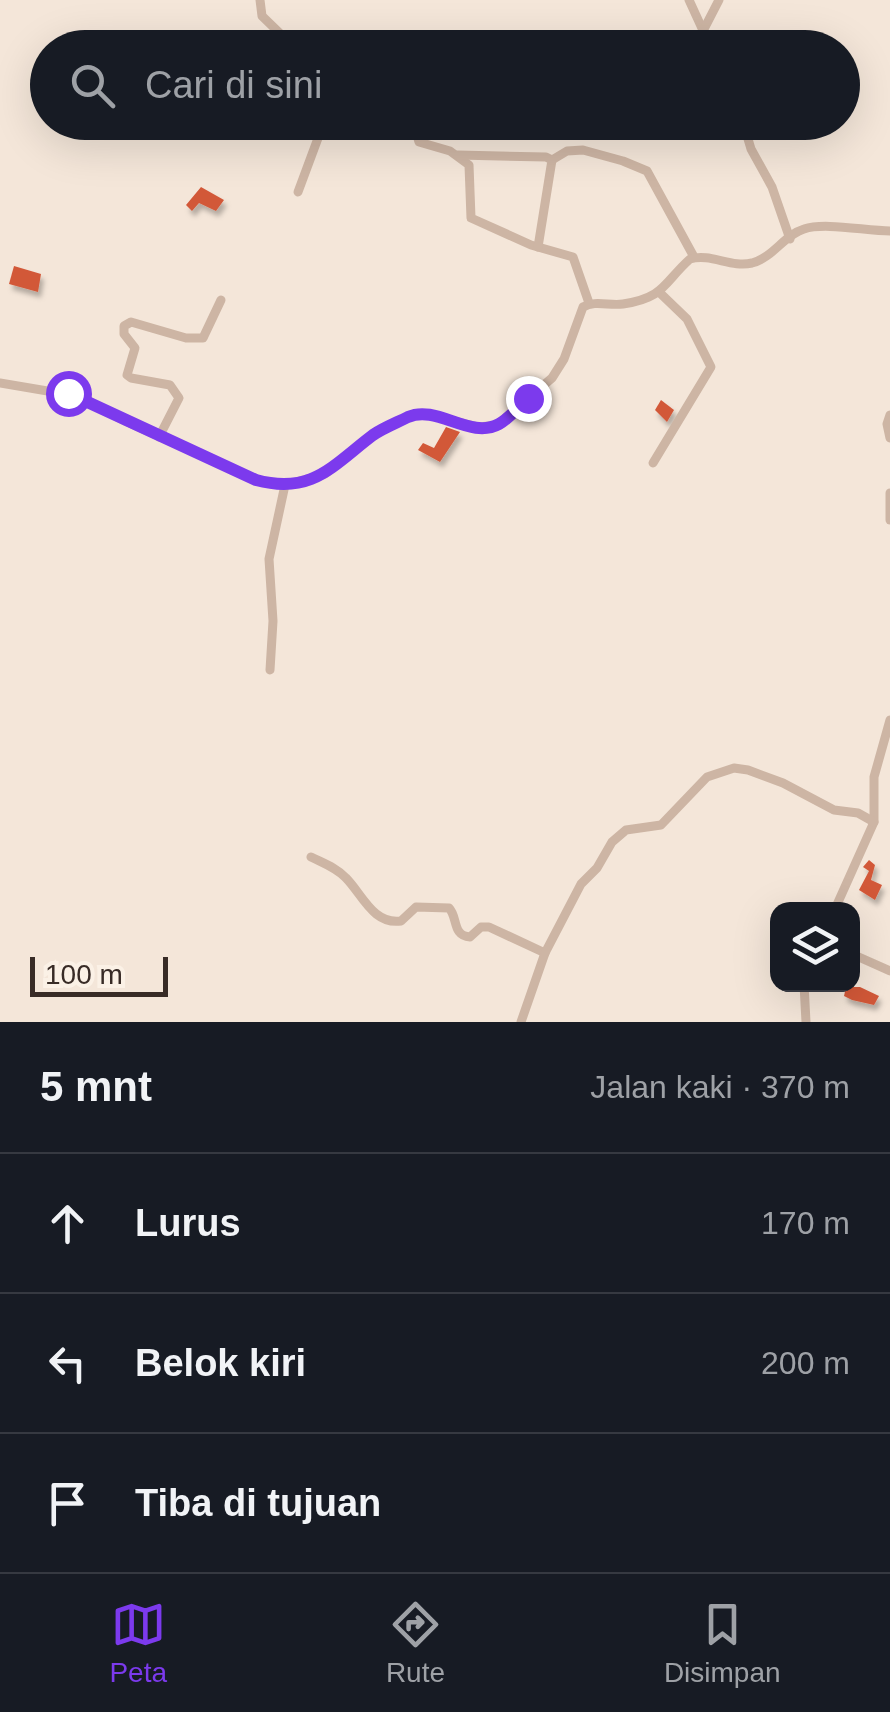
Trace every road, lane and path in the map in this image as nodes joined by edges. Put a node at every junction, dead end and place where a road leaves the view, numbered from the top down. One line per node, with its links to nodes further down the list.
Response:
1 (260, 0): 4 (street)
2 (689, 0): 5 (street)
3 (719, 0): 6 (street)
4 (276, 30)
5 (703, 30)
6 (704, 30)
7 (317, 140): 12 (street)
8 (417, 140): 10 (street)
9 (749, 140): 14 (street)
10 (458, 155): 11 (street); 15 (street)
11 (552, 160): 15 (street); 16 (street)
12 (298, 192)
13 (890, 232): 14 (street)
14 (790, 239): 16 (street)
15 (538, 247): 19 (street)
16 (694, 257): 17 (street)
17 (659, 292): 19 (street); 24 (street)
18 (220, 300): 22 (street)
19 (589, 303): 25 (street)
20 (0, 383): 22 (street)
21 (890, 415): 23 (street)
22 (159, 437): 25 (street)
23 (890, 438)
24 (653, 464)
25 (285, 485): 28 (street)
26 (890, 493): 27 (street)
27 (890, 520)
28 (270, 670)
29 (890, 720): 30 (street)
30 (874, 822): 32 (street); 33 (street)
31 (311, 856): 33 (street)
32 (839, 902)
33 (544, 953): 37 (street)
34 (860, 958): 35 (street)
35 (890, 971)
36 (804, 992): 38 (street)
37 (521, 1022)
38 (806, 1022)

